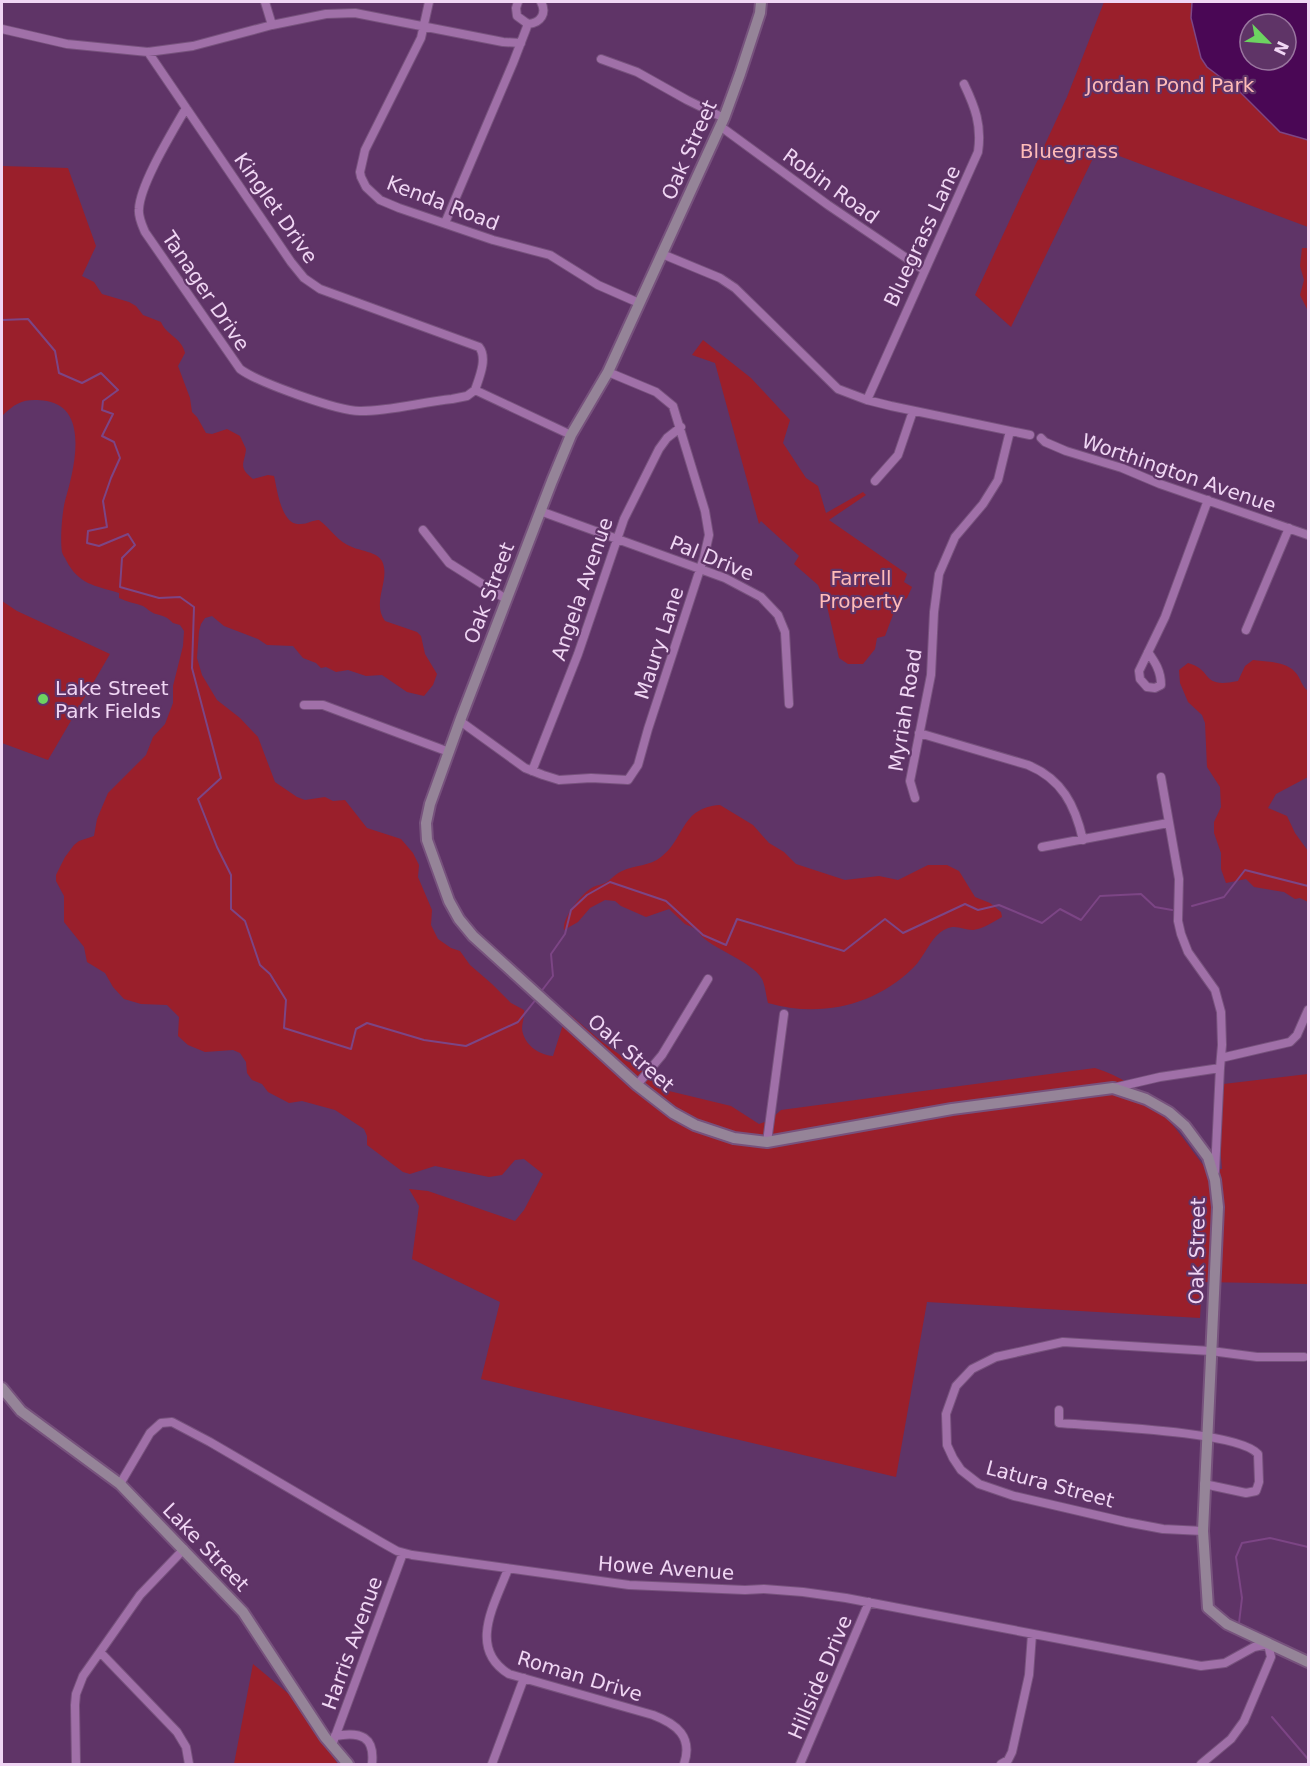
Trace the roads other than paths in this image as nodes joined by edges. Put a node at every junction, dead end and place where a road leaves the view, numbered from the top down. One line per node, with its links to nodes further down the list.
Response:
1 (265, 2): 7 (street)
2 (429, 2): 8 (street)
3 (518, 2): 6 (street)
4 (542, 2): 6 (street)
5 (761, 2): 15 (street, Oak Street)
6 (528, 24): 10 (street)
7 (272, 25): 8 (street); 11 (street)
8 (425, 26): 10 (street); 16 (street, Kenda Road)
9 (2, 29): 11 (street)
10 (521, 43): 16 (street)
11 (148, 52): 14 (street, Kinglet Drive)
12 (601, 59): 15 (street, Robin Road)
13 (964, 84): 18 (street, Bluegrass Lane)
14 (186, 108): 21 (street, Kinglet Drive); 21 (street, Tanager Drive)
15 (722, 122): 17 (street, Oak Street); 18 (street, Robin Road)
16 (445, 223): 19 (street, Kenda Road)
17 (662, 254): 19 (street, Oak Street); 22 (street)
18 (924, 270): 22 (street, Bluegrass Lane)
19 (639, 303): 20 (street, Oak Street)
20 (608, 372): 24 (street, Maury Lane); 26 (street, Oak Street)
21 (475, 390): 26 (street)
22 (867, 400): 23 (street)
23 (913, 411): 25 (street); 29 (street)
24 (681, 427): 35 (street, Angela Avenue); 36 (street, Maury Lane)
25 (1010, 431): 27 (street); 43 (street, Myriah Road)
26 (571, 435): 31 (street, Oak Street)
27 (1030, 435)
28 (1041, 438): 30 (street, Worthington Avenue)
29 (875, 481)
30 (1208, 500): 32 (street, Worthington Avenue); 39 (street)
31 (540, 511): 35 (street, Pal Drive); 37 (street, Oak Street)
32 (1289, 528): 34 (street, Worthington Avenue); 38 (street)
33 (423, 530): 37 (street)
34 (1308, 535)
35 (616, 540): 36 (street, Pal Drive); 45 (street, Angela Avenue)
36 (700, 570): 40 (street, Pal Drive); 45 (street, Maury Lane)
37 (506, 599): 42 (street, Oak Street)
38 (1246, 630)
39 (1148, 652)
40 (789, 704)
41 (304, 705): 44 (street)
42 (460, 721): 44 (street, Oak Street); 45 (street, Maury Lane)
43 (919, 733): 47 (street, Myriah Road); 49 (street)
44 (449, 752): 56 (street, Oak Street)
45 (532, 771)
46 (1161, 777): 48 (street)
47 (915, 798)
48 (1168, 823): 49 (street); 54 (street)
49 (1083, 840): 50 (street)
50 (1042, 847)
51 (708, 979): 56 (street)
52 (1308, 1010): 54 (street)
53 (784, 1014): 58 (street)
54 (1221, 1058): 55 (street)
55 (1220, 1068): 57 (street); 59 (street)
56 (637, 1085): 58 (street, Oak Street)
57 (1113, 1088): 58 (street, Oak Street); 59 (street, Oak Street)
58 (767, 1142)
59 (1215, 1180): 60 (street, Oak Street)
60 (1211, 1351): 61 (street, Latura Street); 64 (street, Oak Street); 67 (street, Latura Street)
61 (1304, 1357)
62 (2, 1388): 65 (street, Lake Street)
63 (1059, 1410): 64 (street)
64 (1207, 1435): 66 (street, Oak Street); 66 (street)
65 (120, 1484): 68 (street, Lake Street); 69 (street, Howe Avenue)
66 (1204, 1484): 67 (street, Oak Street)
67 (1203, 1531): 73 (street, Oak Street)
68 (184, 1549): 74 (street); 77 (street, Lake Street)
69 (403, 1553): 70 (street, Howe Avenue); 77 (street, Harris Avenue)
70 (508, 1569): 71 (street, Howe Avenue); 76 (street, Roman Drive)
71 (869, 1602): 72 (street, Howe Avenue); 84 (street, Hillside Drive)
72 (1032, 1634): 73 (street, Howe Avenue); 85 (street)
73 (1268, 1644): 75 (street, Oak Street); 86 (street)
74 (100, 1652): 78 (street); 79 (street)
75 (1308, 1662)
76 (524, 1678): 82 (street); 83 (street, Roman Drive)
77 (333, 1741): 80 (street, Lake Street); 81 (street)
78 (76, 1764)
79 (189, 1764)
80 (348, 1764)
81 (372, 1764)
82 (492, 1764)
83 (684, 1764)
84 (800, 1764)
85 (1003, 1764)
86 (1201, 1764)

